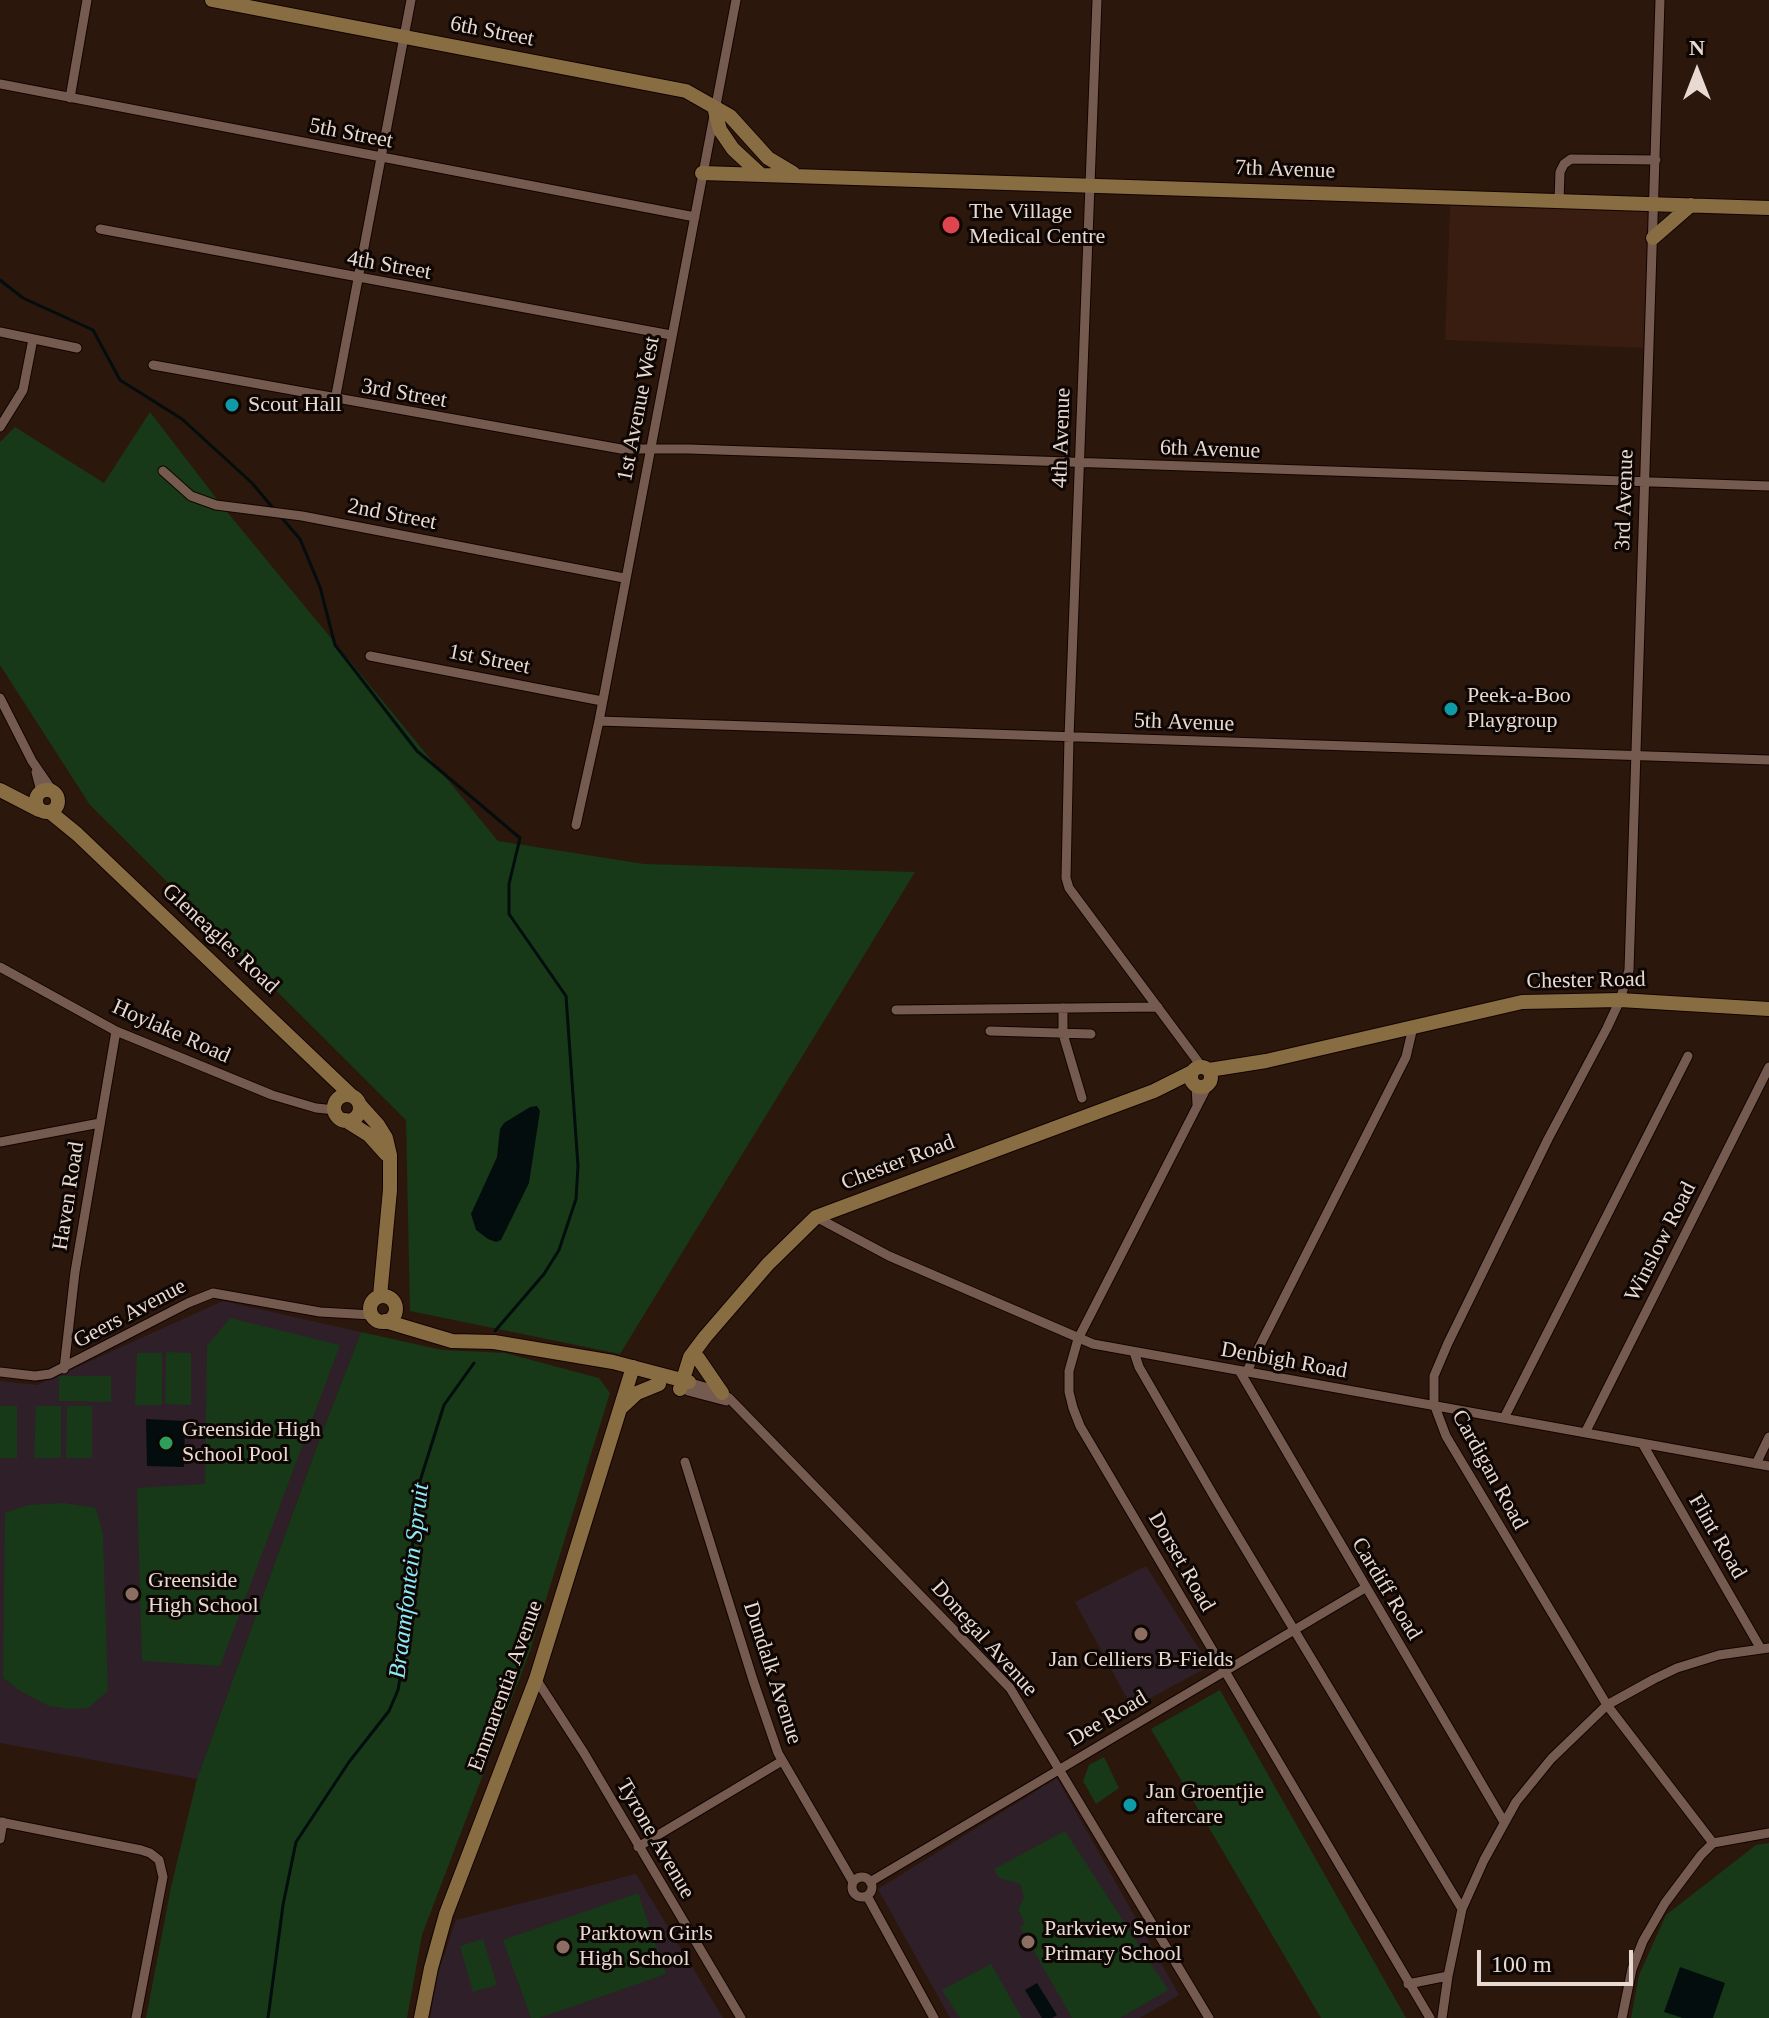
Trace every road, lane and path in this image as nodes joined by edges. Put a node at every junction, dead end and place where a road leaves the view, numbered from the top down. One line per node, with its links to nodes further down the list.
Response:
1 (87, 0): 9 (street)
2 (212, 0): 7 (street, 6th Street)
3 (411, 0): 7 (street)
4 (736, 0): 10 (street, 1st Avenue West)
5 (1097, 0): 16 (street, 4th Avenue)
6 (1660, 0): 12 (street, 3rd Avenue)
7 (404, 38): 10 (street, 6th Street); 11 (street)
8 (0, 84): 9 (street, 5th Street)
9 (70, 98): 11 (street, 5th Street)
10 (714, 107): 13 (street, 1st Avenue West); 14 (street); 15 (street)
11 (381, 158): 21 (street, 5th Street); 24 (street)
12 (1656, 160): 17 (street); 18 (street, 3rd Avenue)
13 (702, 173): 14 (street, 7th Avenue); 21 (street, 1st Avenue West)
14 (760, 174): 15 (street, 7th Avenue)
15 (800, 176): 16 (street, 7th Avenue)
16 (1090, 185): 17 (street, 7th Avenue); 33 (street, 4th Avenue)
17 (1559, 201): 18 (street, 7th Avenue)
18 (1654, 204): 19 (street, 7th Avenue); 23 (street, 3rd Avenue)
19 (1691, 205): 20 (street, 7th Avenue); 23 (street)
20 (1769, 208)
21 (695, 217): 26 (street, 1st Avenue West)
22 (100, 229): 24 (street, 4th Street)
23 (1653, 238): 35 (street, 3rd Avenue)
24 (358, 278): 26 (street, 4th Street); 30 (street)
25 (0, 332): 27 (street)
26 (671, 335): 32 (street, 1st Avenue West)
27 (33, 339): 28 (street); 31 (street)
28 (77, 348)
29 (153, 365): 30 (street, 3rd Street)
30 (335, 400): 32 (street, 3rd Street)
31 (0, 427)
32 (650, 450): 33 (street, 6th Avenue); 37 (street, 1st Avenue West)
33 (1079, 463): 35 (street, 6th Avenue); 42 (street, 4th Avenue)
34 (163, 471): 37 (street, 2nd Street)
35 (1643, 483): 36 (street, 6th Avenue); 43 (street, 3rd Avenue)
36 (1769, 486)
37 (624, 578): 40 (street, 1st Avenue West)
38 (370, 656): 40 (street, 1st Street)
39 (0, 698): 46 (street)
40 (602, 701): 41 (street, 1st Avenue West)
41 (599, 721): 42 (street, 5th Avenue); 47 (street, 1st Avenue West)
42 (1069, 737): 43 (street, 5th Avenue); 52 (street, 4th Avenue)
43 (1637, 756): 44 (street, 5th Avenue); 51 (street, 3rd Avenue)
44 (1769, 760)
45 (2, 791): 46 (street)
46 (47, 801): 64 (street, Gleneagles Road)
47 (576, 825)
48 (0, 967): 49 (street, Hoylake Road)
49 (14, 974): 50 (street); 57 (street, Hoylake Road)
50 (0, 977)
51 (1620, 1000): 54 (street, Chester Road); 56 (street, Chester Road); 87 (street, Cardigan Road)
52 (1158, 1007): 53 (street); 63 (street)
53 (1063, 1008): 55 (street); 59 (street)
54 (1769, 1009)
55 (896, 1010)
56 (1413, 1027): 63 (street, Chester Road); 83 (street)
57 (116, 1031): 67 (street, Hoylake Road); 68 (street, Haven Road)
58 (990, 1031): 59 (street)
59 (1063, 1034): 60 (street); 65 (street)
60 (1091, 1034)
61 (1688, 1056): 89 (street)
62 (1769, 1067): 90 (street, Winslow Road)
63 (1201, 1076): 71 (street, Chester Road); 76 (street, Dorset Road)
64 (332, 1077): 66 (street, Gleneagles Road); 67 (street)
65 (1082, 1098)
66 (356, 1100): 67 (street); 67 (street); 70 (street, Gleneagles Road)
67 (339, 1111): 70 (street)
68 (100, 1123): 69 (street); 79 (street, Haven Road)
69 (0, 1142)
70 (390, 1161): 72 (street, Gleneagles Road)
71 (816, 1217): 76 (street, Denbigh Road); 78 (street, Chester Road)
72 (380, 1296): 73 (street); 74 (street)
73 (395, 1306): 74 (street); 75 (street)
74 (378, 1318): 75 (street); 79 (street, Geers Avenue)
75 (411, 1329): 80 (street)
76 (1078, 1339): 77 (street, Denbigh Road); 99 (street, Dorset Road)
77 (1134, 1352): 83 (street, Denbigh Road); 97 (street)
78 (693, 1360): 81 (street); 85 (street, Chester Road); 86 (street)
79 (64, 1369): 82 (street, Geers Avenue)
80 (632, 1371): 81 (street); 84 (street); 88 (street, Emmarentia Avenue)
81 (649, 1371): 85 (street)
82 (0, 1372)
83 (1243, 1373): 87 (street, Denbigh Road); 96 (street, Cardiff Road)
84 (659, 1384): 85 (street); 88 (street)
85 (685, 1386): 86 (street); 86 (street, Donegal Avenue)
86 (728, 1398): 103 (street, Donegal Avenue)
87 (1434, 1404): 89 (street, Denbigh Road); 101 (street, Cardigan Road)
88 (619, 1410): 100 (street, Emmarentia Avenue)
89 (1504, 1418): 90 (street, Denbigh Road)
90 (1585, 1433): 92 (street, Denbigh Road)
91 (1769, 1437): 94 (street)
92 (1642, 1443): 94 (street, Denbigh Road); 98 (street, Flint Road)
93 (685, 1462): 102 (street, Dundalk Avenue)
94 (1756, 1464): 95 (street, Denbigh Road)
95 (1769, 1466)
96 (1365, 1588): 97 (street, Dee Road); 105 (street, Cardiff Road)
97 (1294, 1630): 99 (street, Dee Road); 113 (street)
98 (1765, 1648): 101 (street)
99 (1224, 1671): 103 (street, Dee Road); 115 (street, Dorset Road)
100 (536, 1679): 109 (street, Tyrone Avenue); 117 (street, Emmarentia Avenue)
101 (1607, 1705): 105 (street); 108 (street, Cardigan Road)
102 (782, 1761): 109 (street); 110 (street, Dundalk Avenue)
103 (1060, 1768): 111 (street, Dee Road); 120 (street, Donegal Avenue)
104 (2, 1822): 107 (street); 116 (street)
105 (1504, 1822): 113 (street)
106 (1769, 1833): 108 (street)
107 (0, 1839)
108 (1713, 1843): 123 (street)
109 (638, 1847): 118 (street, Tyrone Avenue)
110 (853, 1882): 111 (street); 112 (street)
111 (870, 1882): 112 (street)
112 (867, 1896): 119 (street)
113 (1462, 1909): 114 (street)
114 (1448, 1976): 115 (street); 122 (street)
115 (1408, 1984): 121 (street, Dorset Road)
116 (136, 2018)
117 (421, 2018)
118 (741, 2018)
119 (934, 2018)
120 (1209, 2018)
121 (1430, 2018)
122 (1442, 2018)
123 (1622, 2018)

